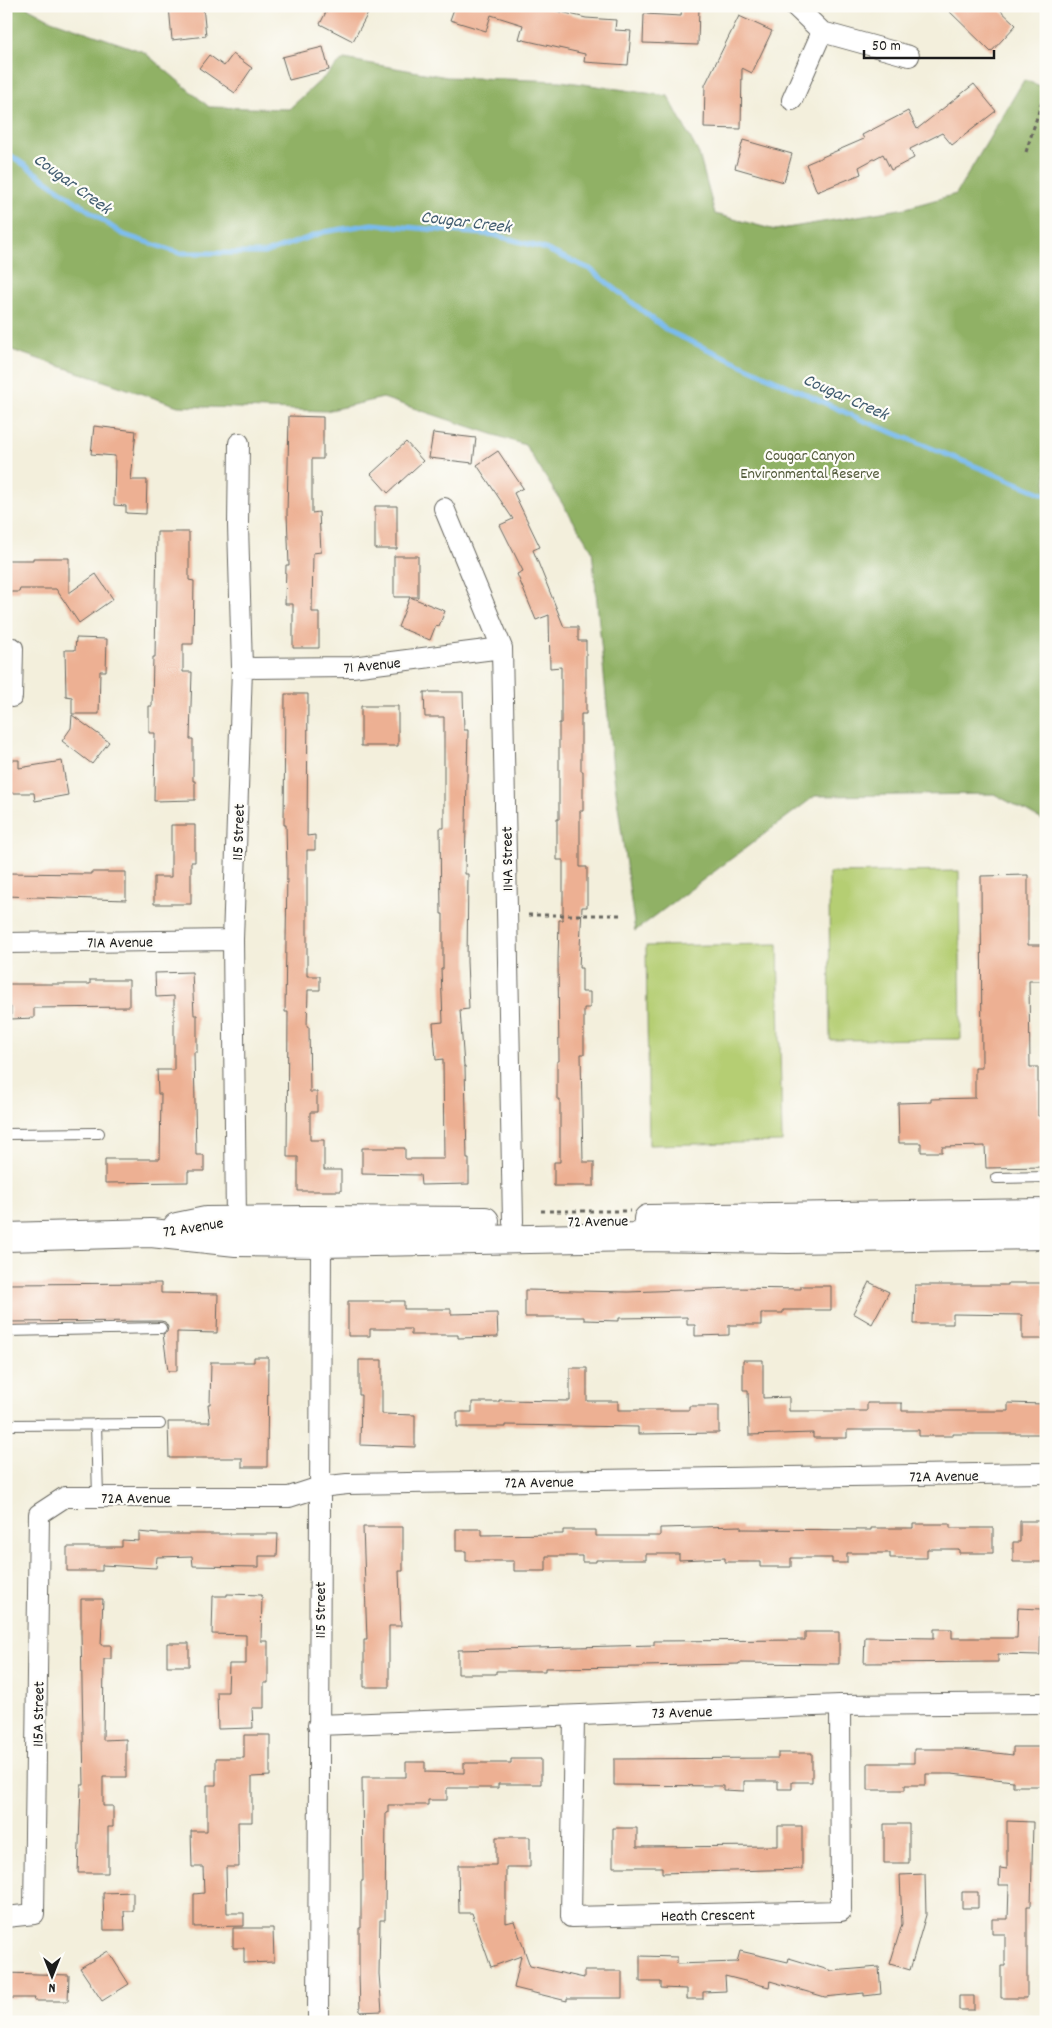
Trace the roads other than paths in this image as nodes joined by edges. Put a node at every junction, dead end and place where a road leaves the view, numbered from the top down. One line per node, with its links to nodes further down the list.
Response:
1 (795, 6): 2 (street)
2 (822, 32): 3 (street); 4 (street)
3 (909, 56)
4 (792, 100)
5 (239, 443): 9 (street, 115 Street)
6 (444, 508): 8 (street, 114A Street)
7 (6, 648): 10 (street)
8 (502, 648): 9 (street, 71 Avenue); 20 (street, 114A Street)
9 (242, 668): 11 (street, 115 Street)
10 (12, 697)
11 (233, 940): 12 (street, 71A Avenue); 18 (street, 115 Street)
12 (6, 943)
13 (100, 1133): 14 (lane)
14 (6, 1134)
15 (1046, 1177): 16 (lane)
16 (996, 1178)
17 (1046, 1213): 20 (main road, 72 Avenue)
18 (236, 1220): 19 (main road, 72 Avenue); 21 (main road, 72 Avenue)
19 (360, 1220): 20 (main road, 72 Avenue); 24 (street)
20 (514, 1222)
21 (151, 1233): 23 (main road, 72 Avenue); 24 (main road, 72 Avenue)
22 (1046, 1235): 24 (main road, 72 Avenue)
23 (6, 1237)
24 (321, 1243): 31 (street, 115 Street)
25 (161, 1328): 26 (lane)
26 (6, 1331)
27 (96, 1424): 28 (lane); 29 (lane); 32 (lane)
28 (160, 1424)
29 (6, 1425)
30 (1046, 1473): 31 (street, 72A Avenue)
31 (320, 1487): 32 (street, 72A Avenue); 37 (street, 115 Street)
32 (98, 1497): 33 (street, 72A Avenue)
33 (39, 1514): 38 (street, 115A Street)
34 (1046, 1703): 35 (street, 73 Avenue)
35 (840, 1705): 36 (street, 73 Avenue); 36 (street, Heath Crescent)
36 (574, 1716): 37 (street, 73 Avenue)
37 (318, 1725): 39 (street, 115 Street)
38 (6, 1917)
39 (318, 2022)

